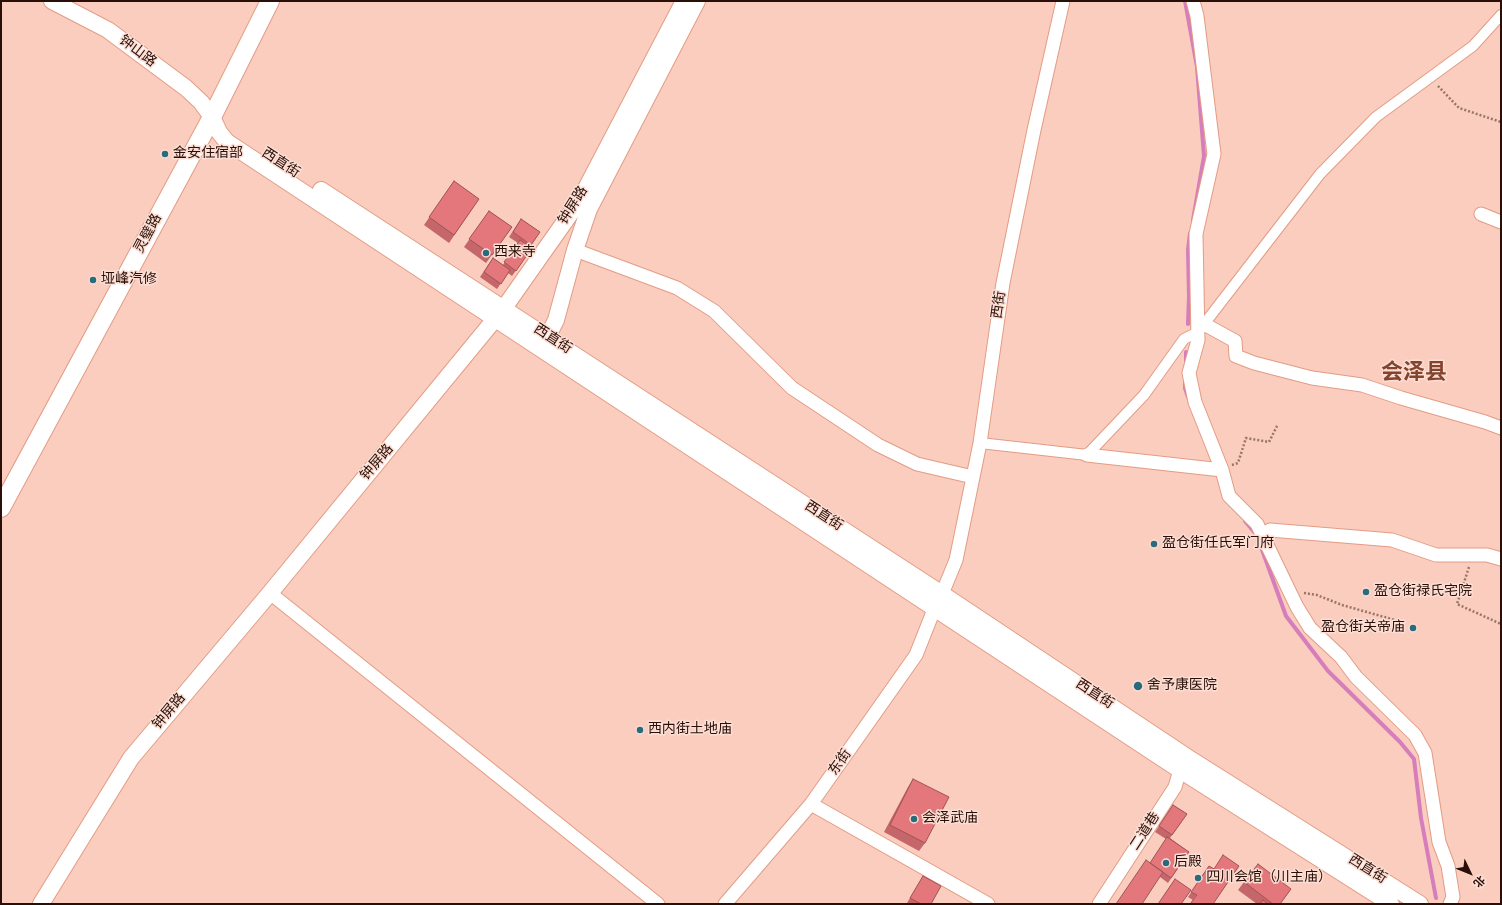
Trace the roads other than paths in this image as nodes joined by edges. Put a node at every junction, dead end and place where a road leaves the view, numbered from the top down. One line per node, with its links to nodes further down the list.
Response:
1 (52, 1): 8 (street, 钟山路)
2 (270, 1): 8 (main road, 灵璧路)
3 (684, 1): 12 (street, 钟屏路)
4 (697, 1): 11 (street, 钟屏路)
5 (1063, 1): 16 (street, 西街)
6 (1194, 1): 13 (street)
7 (1501, 15): 13 (street)
8 (212, 117): 12 (street, 西直街); 20 (main road, 灵璧路)
9 (1481, 214): 10 (street)
10 (1501, 222)
11 (575, 250): 14 (street, 钟屏路); 19 (street)
12 (500, 314): 14 (street, 西直街); 23 (street, 钟屏路)
13 (1201, 328): 15 (street); 17 (street); 18 (street)
14 (544, 343): 24 (street, 西直街)
15 (1501, 428)
16 (980, 443): 17 (street); 19 (street, 西街)
17 (1087, 455): 18 (street)
18 (1222, 470): 21 (street)
19 (973, 477): 24 (street, 西街)
20 (1, 508)
21 (1263, 535): 22 (street); 34 (street)
22 (1501, 559)
23 (270, 593): 27 (street, 钟屏路); 28 (street)
24 (938, 601): 25 (street, 西直街); 26 (street, 东街)
25 (1183, 763): 31 (street, 二道巷); 32 (street, 西直街); 33 (street, 西直街)
26 (811, 804): 29 (street, 东街); 30 (street)
27 (41, 904)
28 (658, 904)
29 (725, 904)
30 (988, 904)
31 (1100, 904)
32 (1390, 904)
33 (1420, 904)
34 (1450, 904)

